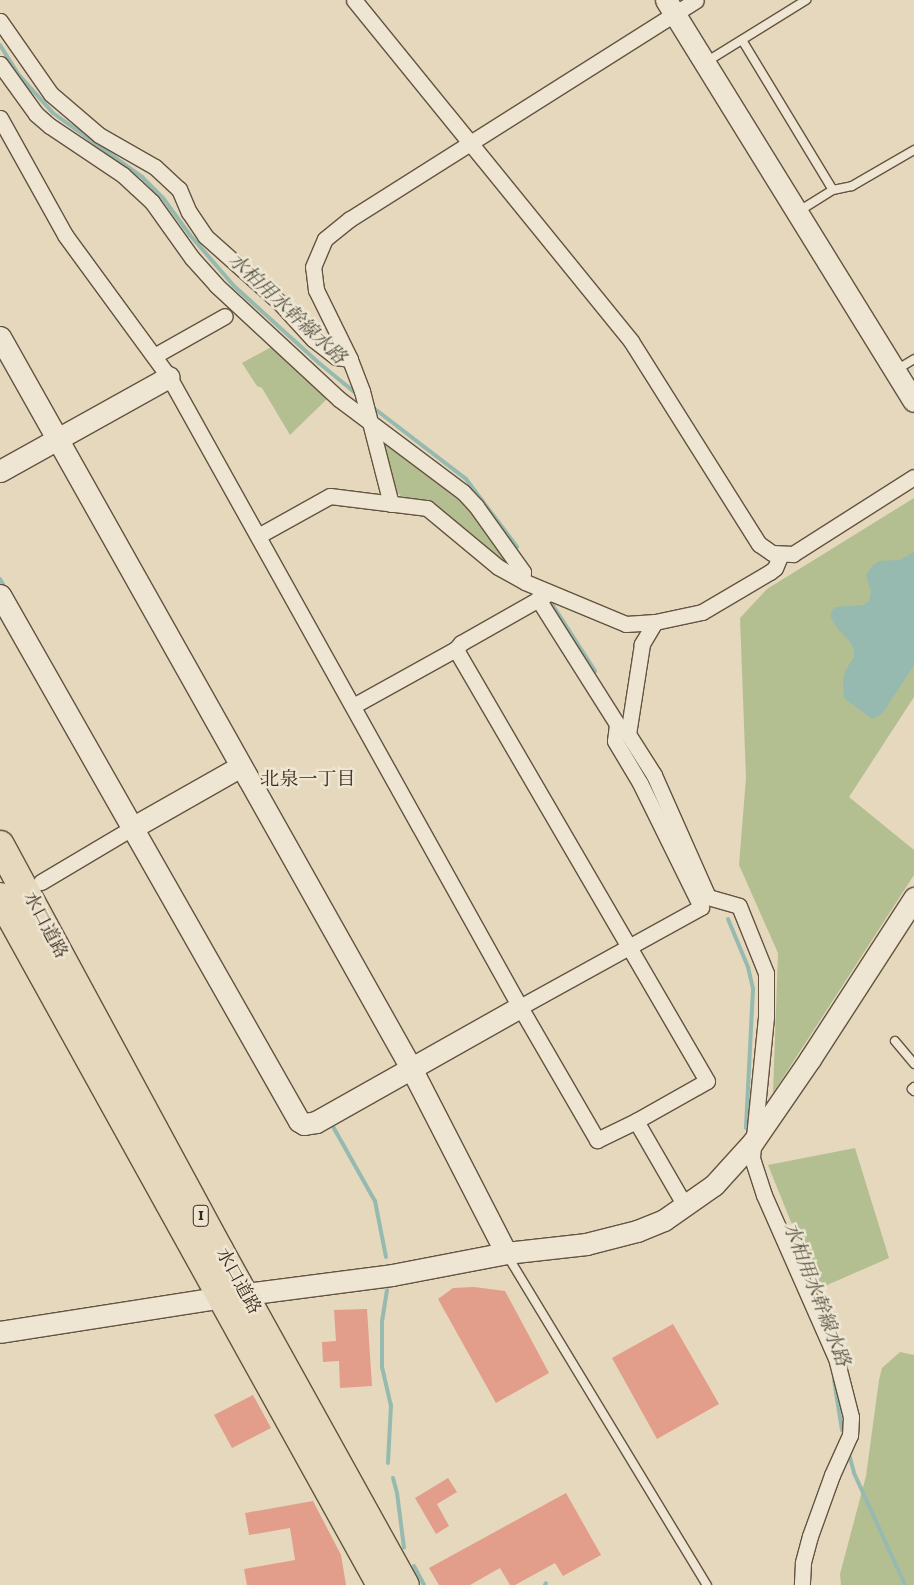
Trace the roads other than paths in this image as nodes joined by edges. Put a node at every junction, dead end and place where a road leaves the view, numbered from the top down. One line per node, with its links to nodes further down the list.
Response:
1 (354, 0): 10 (street)
2 (696, 0): 4 (street)
3 (806, 0): 6 (lane)
4 (670, 7): 7 (street); 10 (street)
5 (0, 21): 17 (street)
6 (742, 40): 7 (lane); 12 (lane)
7 (705, 63): 13 (street)
8 (0, 64): 22 (street)
9 (0, 118): 16 (street)
10 (470, 145): 17 (street); 28 (street)
11 (914, 150): 12 (lane)
12 (833, 190): 13 (lane)
13 (798, 212): 19 (street)
14 (225, 316): 16 (street)
15 (0, 337): 23 (street)
16 (154, 356): 20 (street)
17 (350, 359): 22 (street)
18 (914, 360): 19 (lane)
19 (896, 371): 21 (street)
20 (169, 377): 23 (street); 27 (street)
21 (914, 401)
22 (368, 416): 26 (street); 29 (street)
23 (58, 440): 24 (street); 36 (street)
24 (0, 471)
25 (914, 478): 28 (street)
26 (391, 504): 27 (street); 29 (street)
27 (258, 536): 34 (street)
28 (781, 554): 32 (street)
29 (522, 580): 31 (street)
30 (0, 595): 37 (street)
31 (544, 596): 32 (street); 33 (street); 35 (street)
32 (655, 622): 35 (street)
33 (456, 649): 34 (street); 42 (street)
34 (354, 706): 43 (street)
35 (627, 746): 42 (street); 50 (street)
36 (241, 766): 37 (street); 46 (street)
37 (132, 828): 39 (street); 46 (street)
38 (0, 845): 53 (highway, 水口道路 / 1)
39 (41, 882)
40 (914, 898): 50 (street)
41 (4, 912): 53 (highway, 水口道路 / 1)
42 (629, 946): 43 (street); 49 (street)
43 (520, 1007): 46 (street); 49 (street)
44 (895, 1041): 45 (lane)
45 (914, 1064)
46 (411, 1068): 52 (street)
47 (914, 1087): 48 (lane)
48 (914, 1091)
49 (636, 1121): 51 (street)
50 (753, 1142): 51 (street); 58 (street)
51 (685, 1206): 52 (street)
52 (506, 1253): 53 (street); 57 (lane)
53 (233, 1295): 54 (street); 55 (highway, 水口道路 / 1); 56 (highway, 水口道路 / 1)
54 (0, 1332)
55 (381, 1585)
56 (406, 1585)
57 (706, 1585)
58 (802, 1585)

